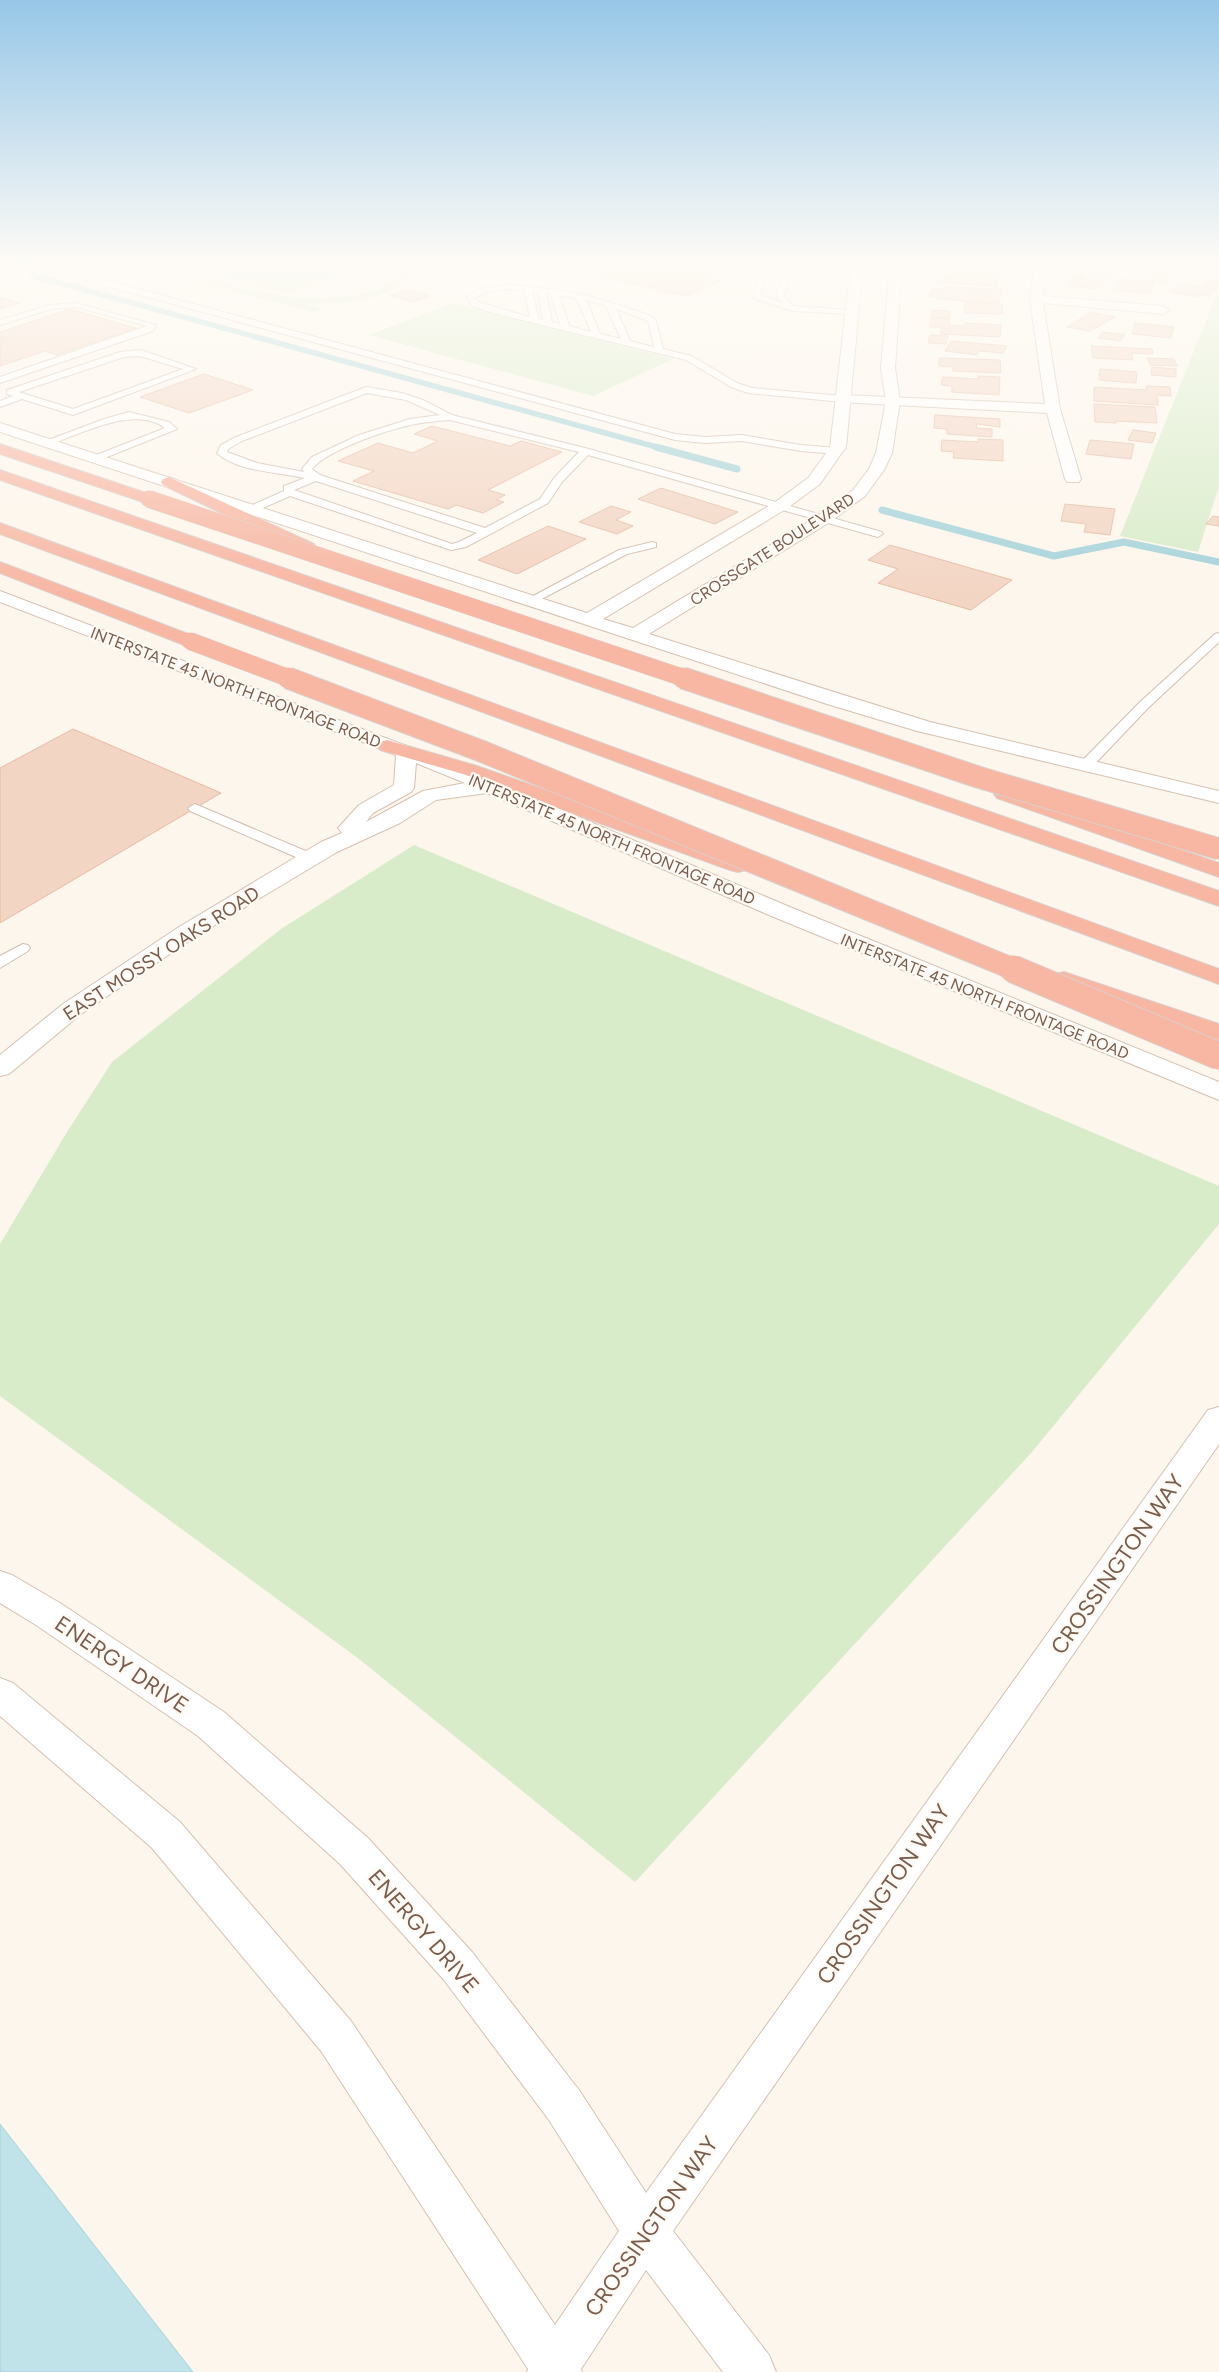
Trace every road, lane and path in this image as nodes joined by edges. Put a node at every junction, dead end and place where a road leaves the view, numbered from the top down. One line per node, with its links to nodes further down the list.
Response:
1 (19, 374): 9 (lane)
2 (64, 374): 10 (lane)
3 (179, 374): 10 (lane)
4 (439, 374): 20 (lane)
5 (715, 374): 11 (lane)
6 (848, 374): 11 (street, CROSSGATE BOULEVARD)
7 (889, 374): 12 (street, CROSSGATE BOULEVARD)
8 (1048, 374): 14 (street)
9 (0, 380)
10 (22, 396): 13 (lane)
11 (844, 399): 12 (street); 20 (street, CROSSGATE BOULEVARD)
12 (893, 401): 14 (street); 29 (street, CROSSGATE BOULEVARD)
13 (0, 404)
14 (1053, 409): 24 (street)
15 (450, 417): 19 (lane); 23 (lane); 23 (lane)
16 (0, 426): 17 (street)
17 (48, 442): 21 (street); 21 (lane)
18 (0, 449): 45 (highway, bridge)
19 (586, 452): 27 (lane); 31 (lane)
20 (836, 452): 27 (street, CROSSGATE BOULEVARD)
21 (97, 458): 25 (street)
22 (0, 475): 48 (highway)
23 (316, 477): 26 (lane); 31 (lane)
24 (1073, 479)
25 (169, 482): 28 (street); 47 (highway)
26 (289, 492): 28 (lane); 31 (lane)
27 (780, 506): 29 (lane); 37 (street, CROSSGATE BOULEVARD)
28 (252, 509): 36 (street)
29 (824, 519): 32 (lane); 38 (street, CROSSGATE BOULEVARD)
30 (0, 528): 51 (highway)
31 (485, 532)
32 (878, 534)
33 (652, 545): 36 (lane)
34 (0, 567): 53 (highway, bridge)
35 (0, 596): 40 (street, INTERSTATE 45 NORTH FRONTAGE ROAD)
36 (530, 601): 37 (street)
37 (588, 620): 38 (street)
38 (634, 635): 41 (street)
39 (1219, 636): 41 (lane)
40 (396, 750): 42 (street, INTERSTATE 45 NORTH FRONTAGE ROAD); 46 (street, EAST MOSSY OAKS ROAD); 52 (highway)
41 (1085, 766): 43 (street)
42 (491, 786): 46 (street, EAST MOSSY OAKS ROAD); 55 (street, INTERSTATE 45 NORTH FRONTAGE ROAD)
43 (1219, 797)
44 (194, 808): 46 (lane)
45 (1219, 849)
46 (320, 853): 54 (street, EAST MOSSY OAKS ROAD)
47 (1219, 870)
48 (1219, 899)
49 (23, 948): 50 (lane)
50 (0, 963)
51 (1219, 977)
52 (1219, 1032)
53 (1219, 1056)
54 (0, 1068)
55 (1219, 1092)
56 (1219, 1419): 59 (street, CROSSINGTON WAY)
57 (0, 1585): 59 (street, ENERGY DRIVE)
58 (0, 1694): 60 (street)
59 (645, 2232): 60 (street, CROSSINGTON WAY); 61 (street, ENERGY DRIVE)
60 (554, 2370)
61 (752, 2372)

